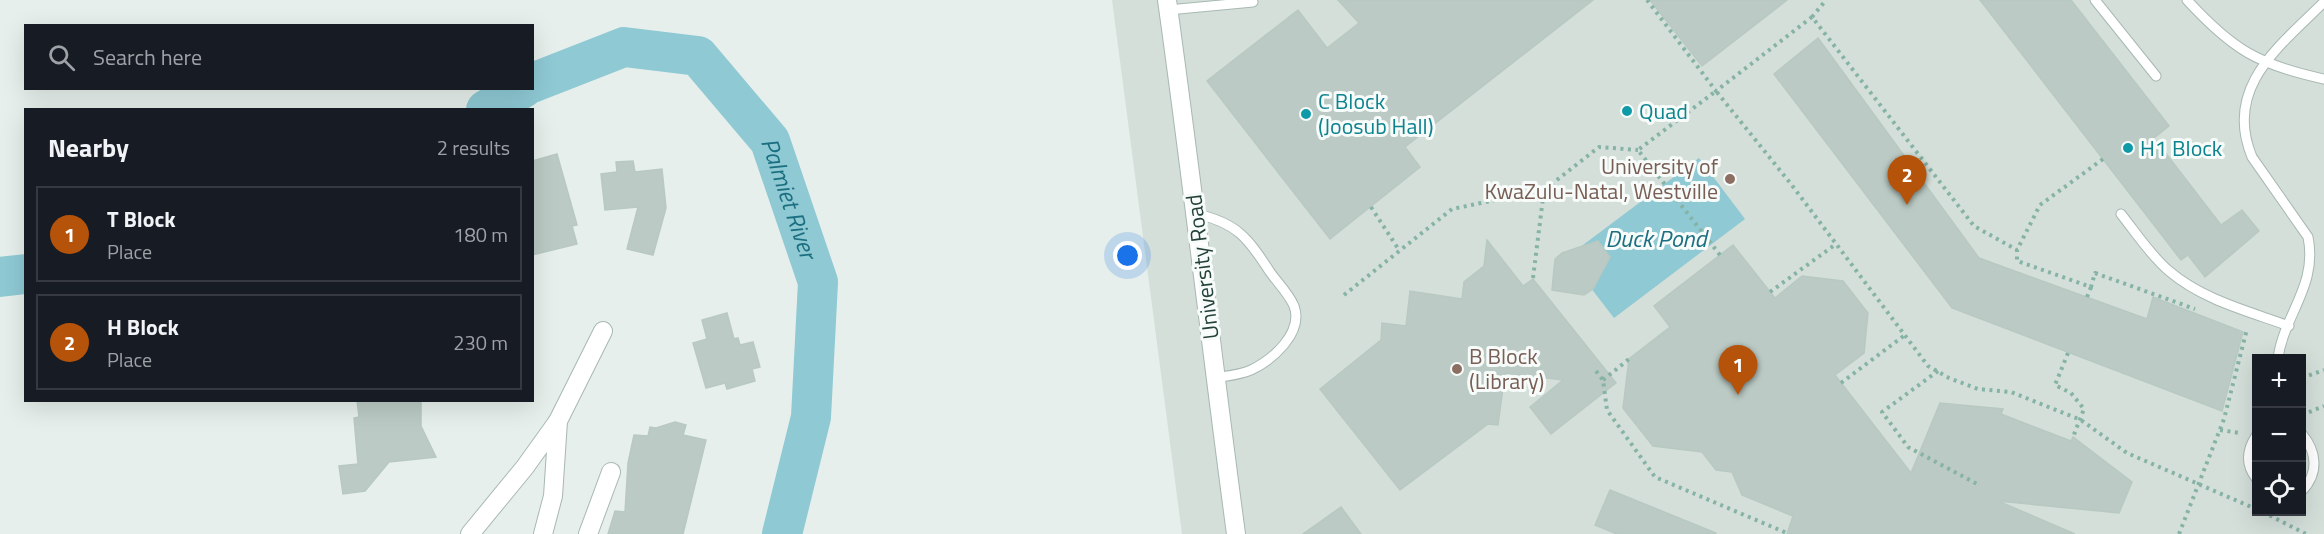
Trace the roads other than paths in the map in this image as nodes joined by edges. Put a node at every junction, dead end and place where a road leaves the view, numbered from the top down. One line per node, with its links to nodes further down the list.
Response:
1 (2095, 0): 7 (lane)
2 (2187, 0): 6 (lane)
3 (1253, 2): 5 (lane)
4 (2324, 2): 6 (lane)
5 (1167, 5): 9 (street, University Road)
6 (2265, 61): 8 (lane); 11 (lane)
7 (2156, 76)
8 (2324, 79)
9 (1197, 214): 14 (street, University Road); 14 (lane)
10 (2121, 214): 11 (lane)
11 (2289, 326): 13 (lane)
12 (603, 331): 15 (street)
13 (2279, 354)
14 (1214, 378): 24 (street, University Road)
15 (558, 421): 21 (street); 22 (street)
16 (2306, 441): 20 (lane)
17 (2252, 444): 18 (lane)
18 (2252, 470)
19 (610, 472): 23 (street)
20 (2306, 485)
21 (470, 534)
22 (543, 534)
23 (588, 534)
24 (1236, 534)

